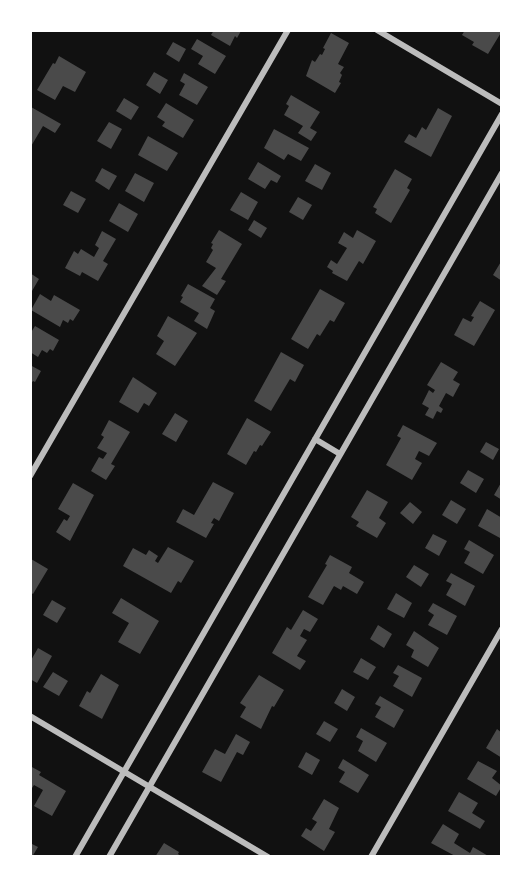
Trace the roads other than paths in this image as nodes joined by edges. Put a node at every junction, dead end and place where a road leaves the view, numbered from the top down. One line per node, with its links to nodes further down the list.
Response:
1 (288, 30): 8 (street)
2 (378, 30): 3 (street)
3 (502, 104)
4 (502, 114): 6 (street)
5 (502, 174): 7 (street)
6 (315, 440): 7 (street); 11 (street)
7 (340, 454): 12 (street)
8 (30, 476)
9 (502, 629): 16 (street)
10 (30, 716): 11 (street)
11 (124, 772): 12 (street); 13 (street)
12 (149, 787): 14 (street); 15 (street)
13 (75, 857)
14 (109, 857)
15 (268, 857)
16 (371, 857)

